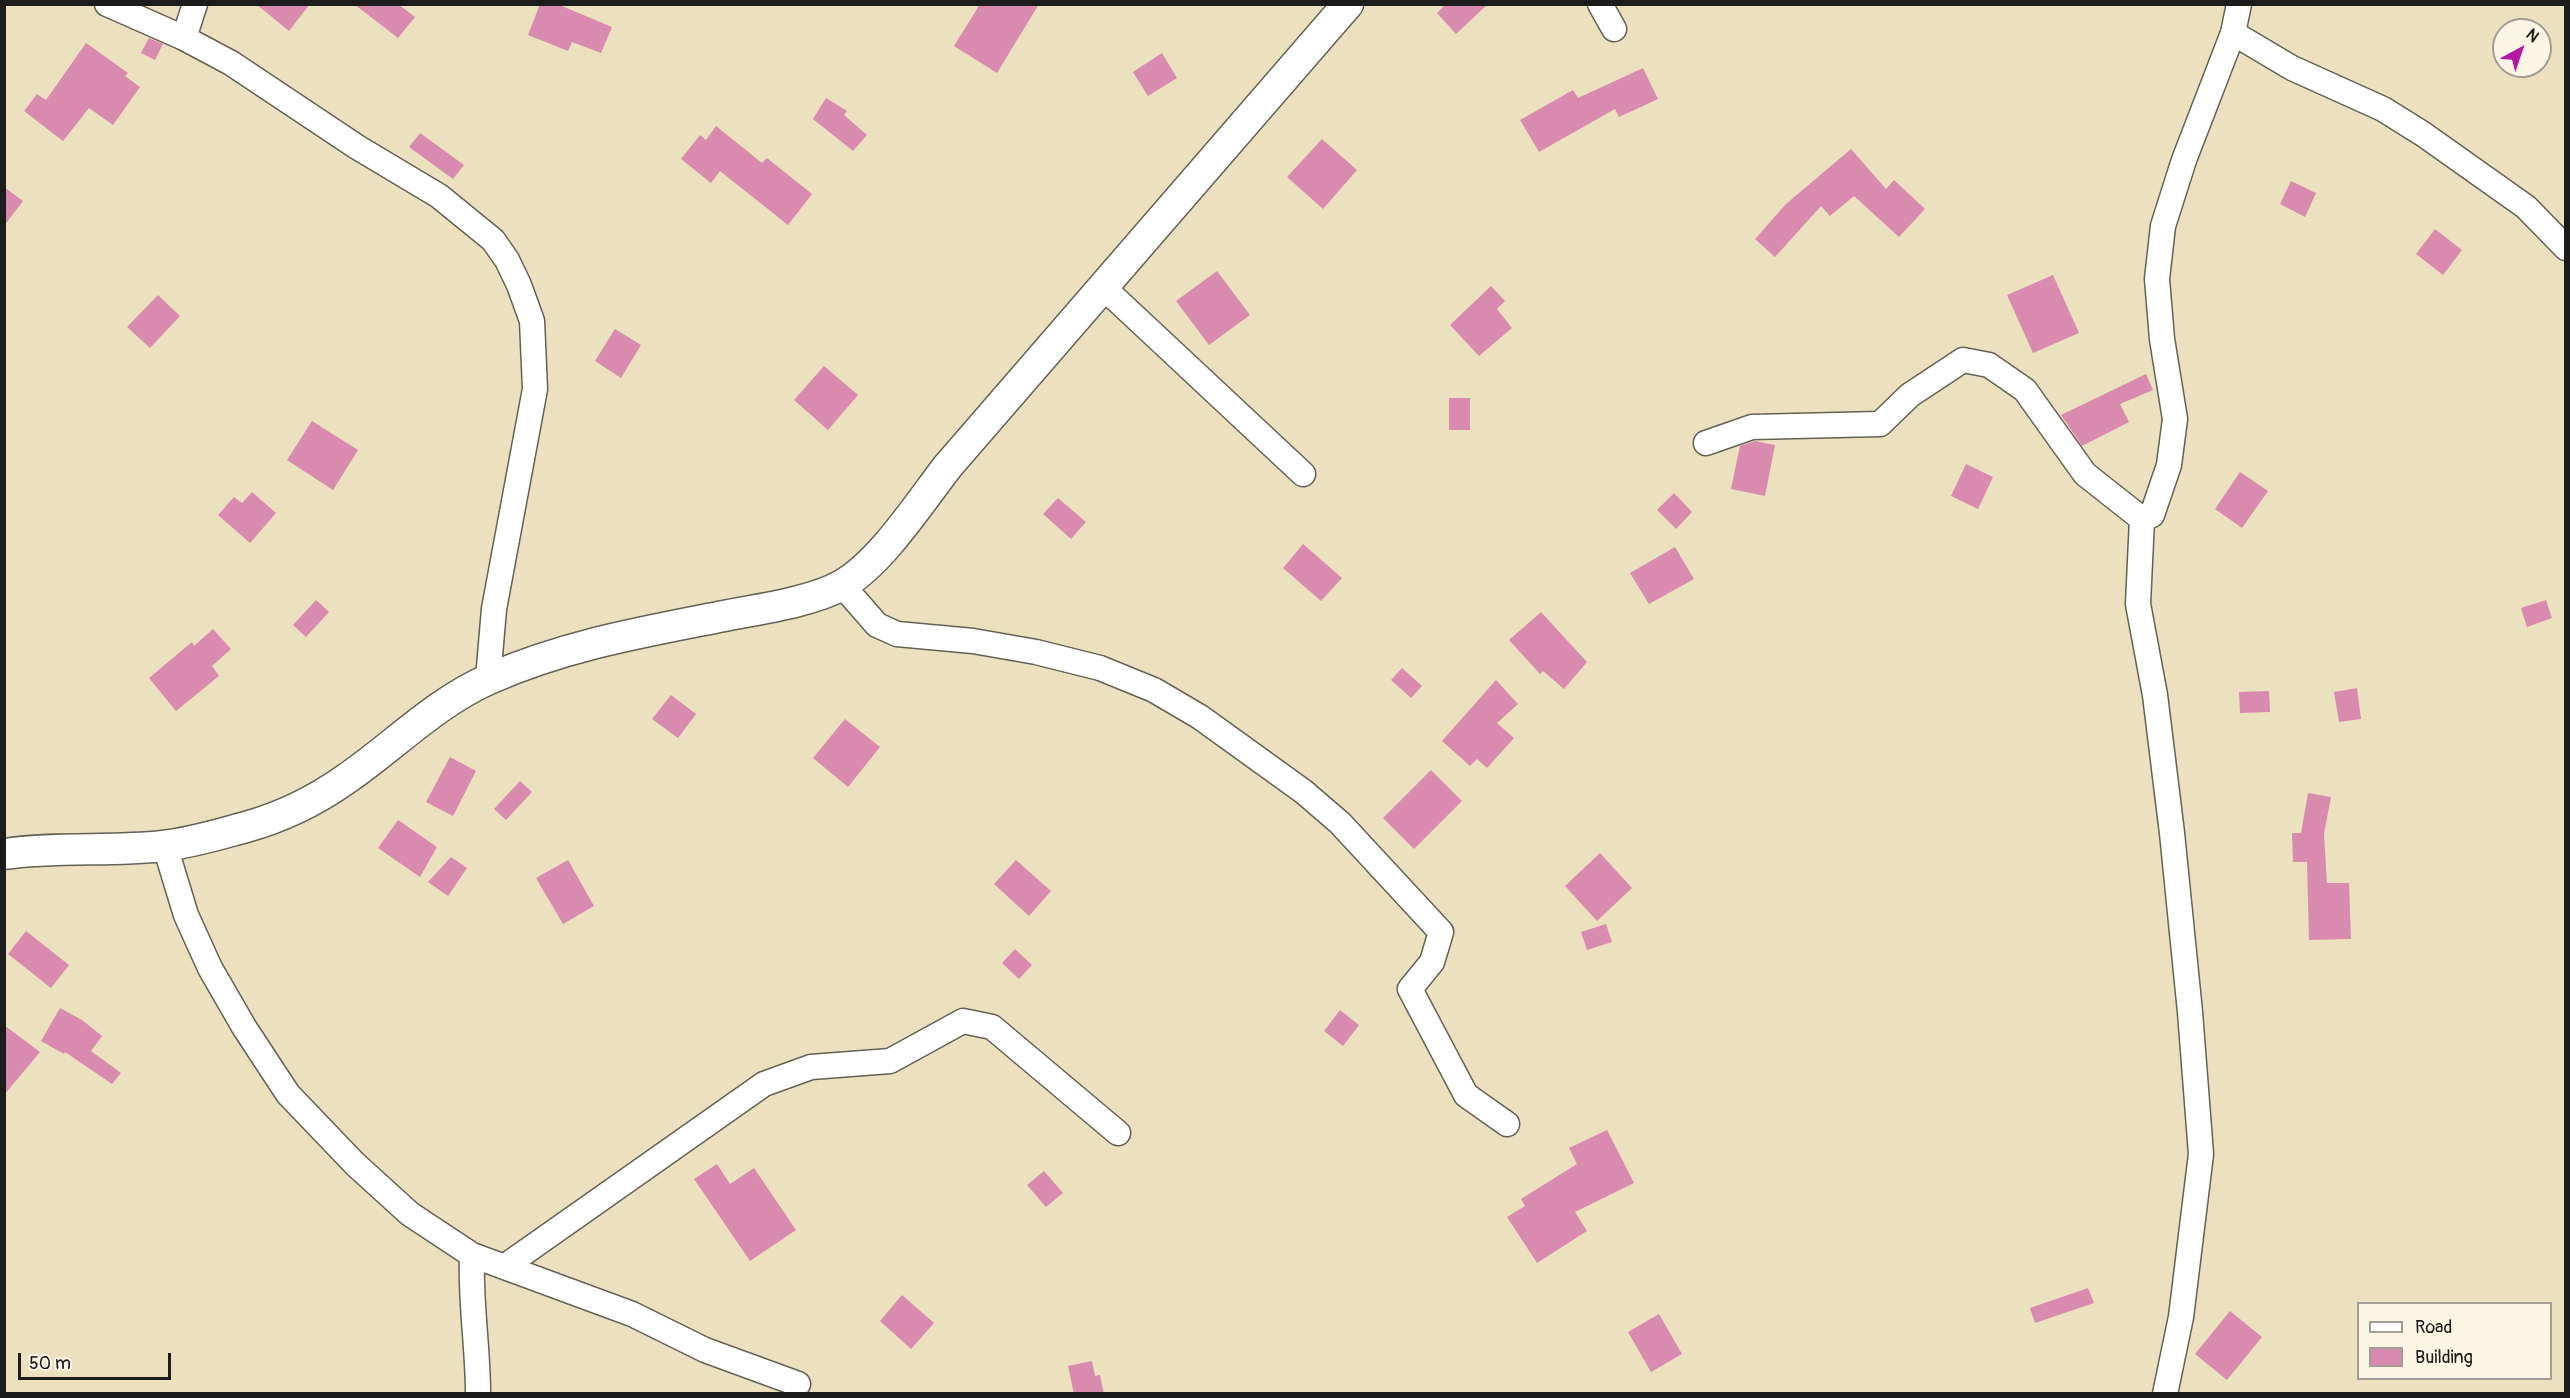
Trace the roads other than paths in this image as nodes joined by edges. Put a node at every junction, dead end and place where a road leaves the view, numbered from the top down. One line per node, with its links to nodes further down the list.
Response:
1 (107, 4): 8 (street)
2 (195, 4): 8 (street)
3 (1348, 4): 10 (street)
4 (1600, 4): 6 (street)
5 (2239, 4): 7 (street)
6 (1614, 29)
7 (2233, 33): 9 (street); 13 (street)
8 (184, 38): 15 (street)
9 (2565, 248)
10 (1103, 288): 12 (street); 14 (street)
11 (1706, 443): 13 (street)
12 (1303, 474)
13 (2142, 519): 24 (street)
14 (842, 585): 15 (street); 18 (street)
15 (488, 679): 16 (street)
16 (165, 846): 17 (street); 20 (street)
17 (4, 854)
18 (1507, 1124)
19 (1118, 1133): 21 (street)
20 (472, 1255): 21 (street); 23 (street)
21 (504, 1267): 22 (street)
22 (798, 1384)
23 (478, 1394)
24 (2165, 1394)

